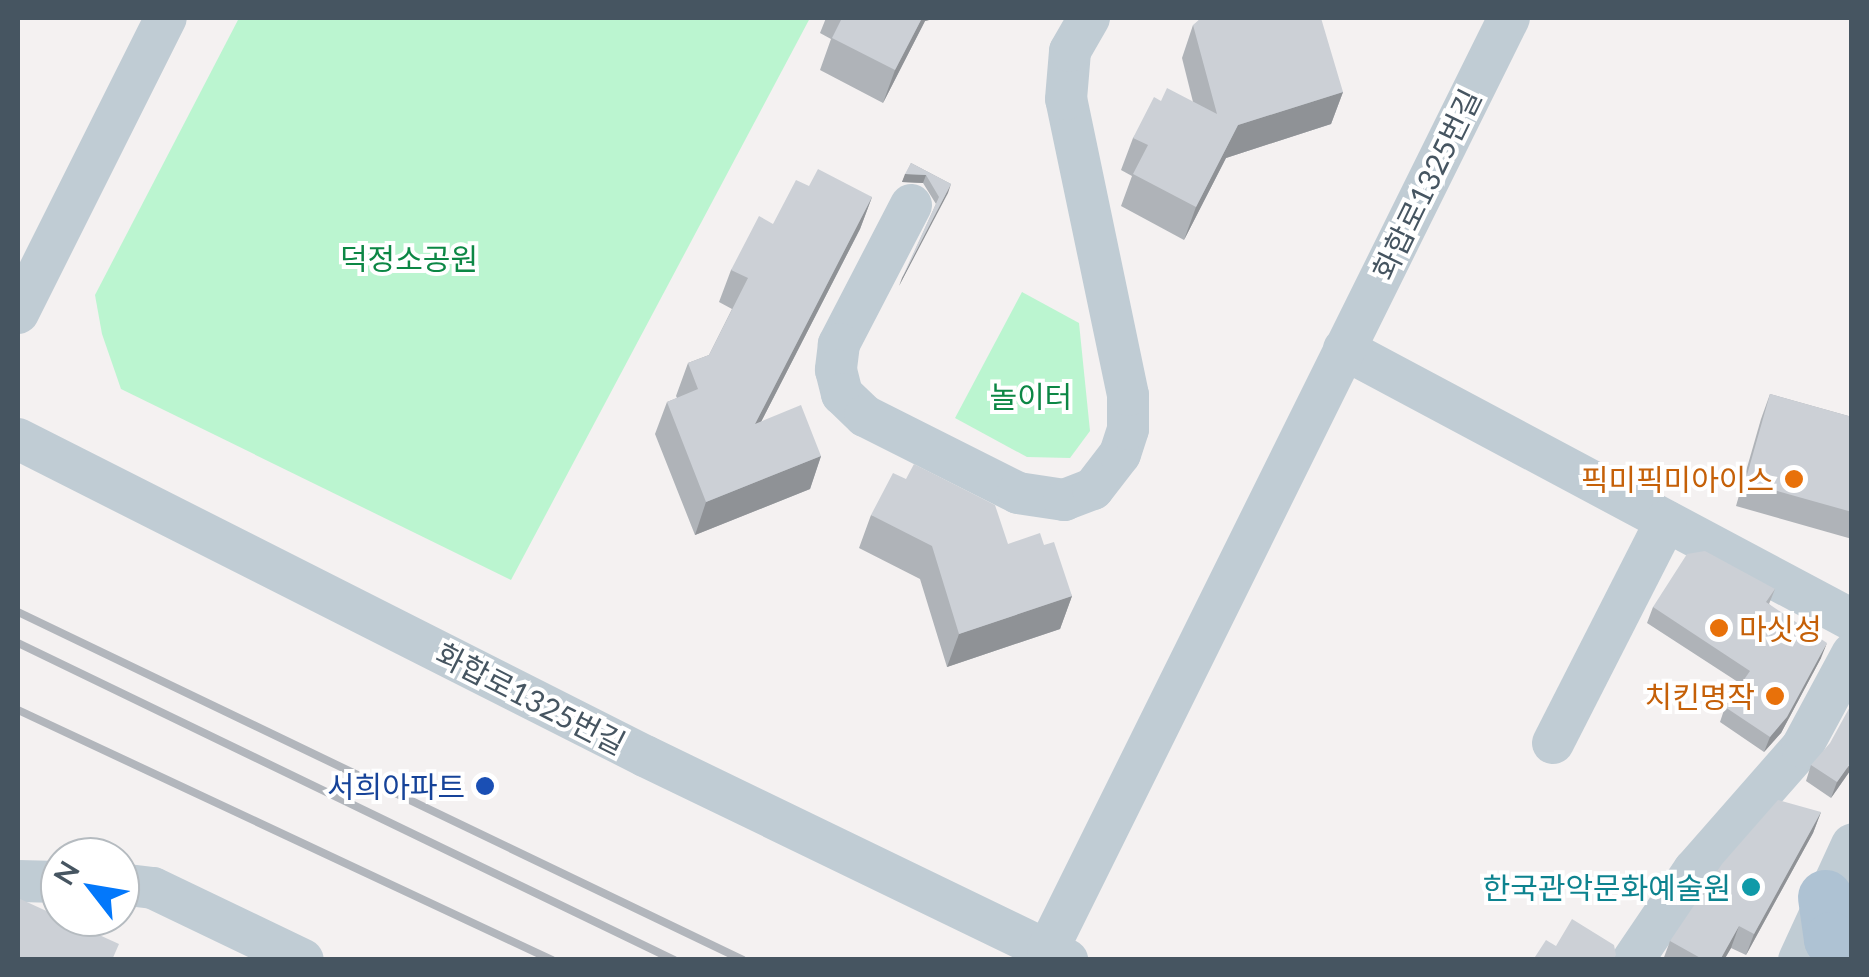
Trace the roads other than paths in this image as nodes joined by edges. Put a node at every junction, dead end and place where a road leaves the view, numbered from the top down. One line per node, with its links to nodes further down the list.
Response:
1 (166, 18): 5 (street)
2 (1088, 18): 4 (street)
3 (1508, 18): 6 (street, 화합로1325번길)
4 (910, 206)
5 (18, 313)
6 (1344, 350): 8 (street); 15 (street, 화합로1325번길)
7 (18, 440): 15 (street, 화합로1325번길)
8 (1666, 521): 9 (street); 11 (street)
9 (1852, 620)
10 (1852, 654): 18 (street)
11 (1553, 743)
12 (1852, 845): 14 (street)
13 (140, 886): 17 (street)
14 (1826, 897): 16 (main road)
15 (1057, 954)
16 (1815, 957)
17 (303, 960)
18 (1633, 960)

